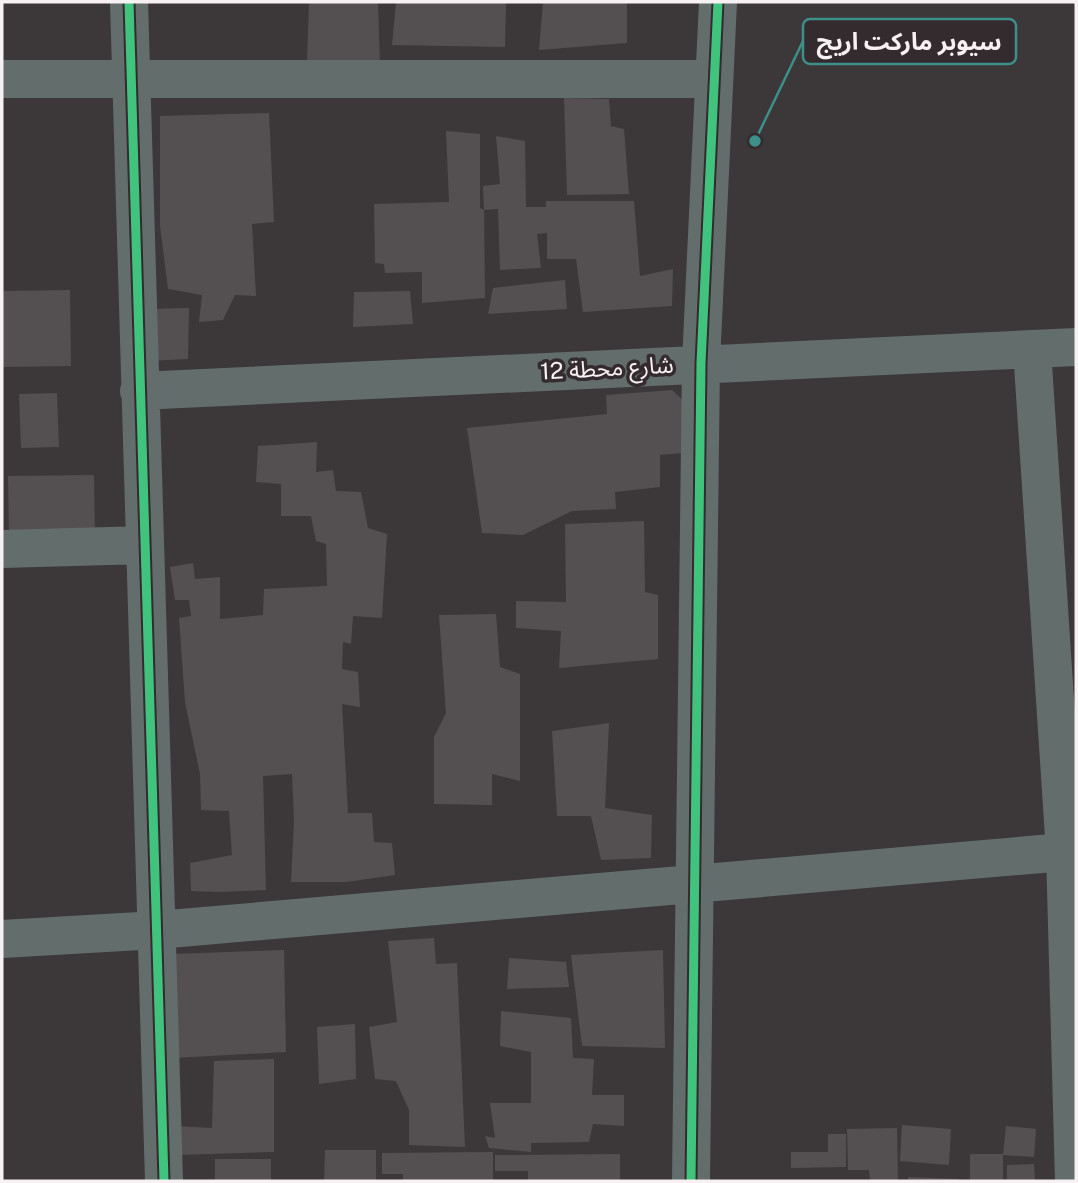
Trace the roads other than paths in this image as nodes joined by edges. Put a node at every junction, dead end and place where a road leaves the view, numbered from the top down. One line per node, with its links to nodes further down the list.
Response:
1 (129, 2): 4 (street)
2 (718, 2): 5 (street)
3 (2, 79): 4 (street)
4 (130, 79): 5 (street); 9 (street)
5 (714, 79): 8 (street)
6 (1076, 347): 7 (street, شارع محطة 12)
7 (1032, 349): 8 (street, شارع محطة 12); 12 (street)
8 (701, 363): 9 (street, شارع محطة 12); 13 (street)
9 (139, 391): 10 (street)
10 (145, 545): 11 (street); 14 (street)
11 (2, 549)
12 (1070, 851): 13 (street); 18 (street)
13 (694, 884): 14 (street); 17 (street)
14 (157, 930): 15 (street); 16 (street)
15 (2, 939)
16 (164, 1181)
17 (691, 1181)
18 (1074, 1181)

